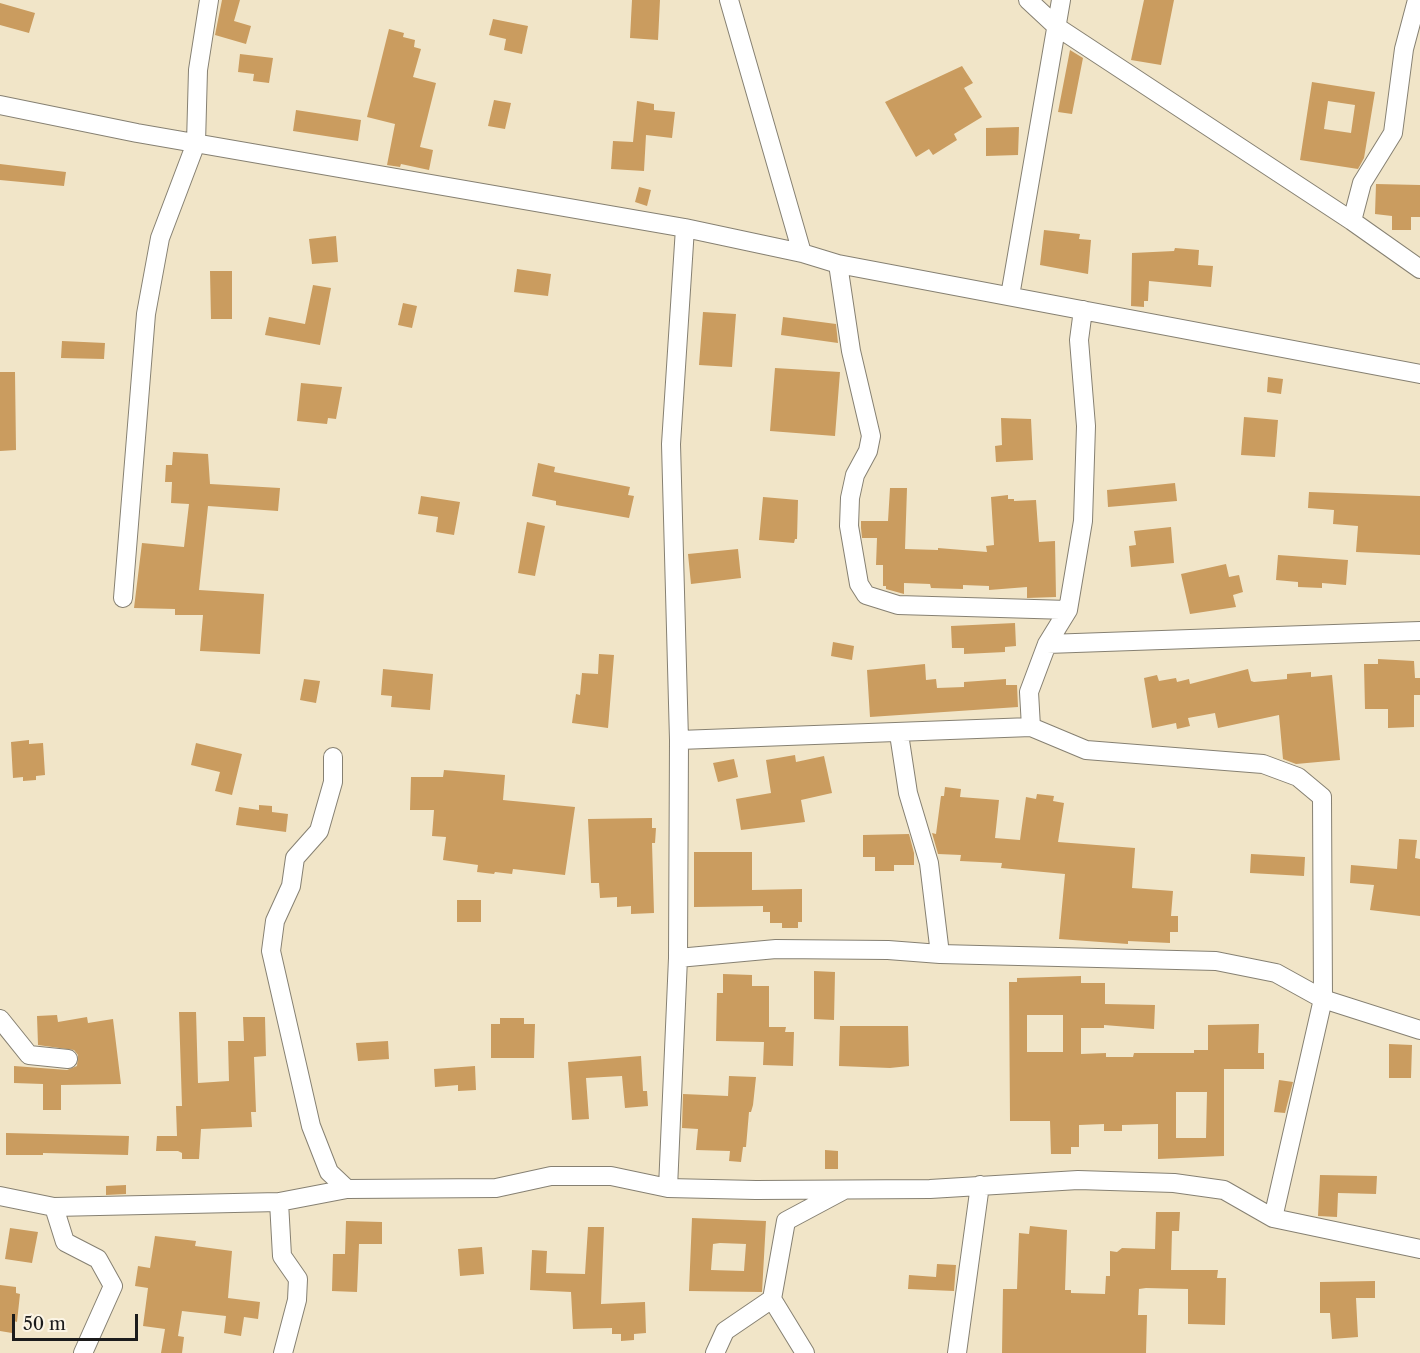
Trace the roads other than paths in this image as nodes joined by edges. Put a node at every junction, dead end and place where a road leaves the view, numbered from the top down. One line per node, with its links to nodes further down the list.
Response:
1 (208, 0): 8 (street)
2 (729, 0): 11 (street)
3 (1028, 0): 6 (street)
4 (1061, 0): 6 (street)
5 (1417, 0): 9 (street)
6 (1057, 27): 9 (street); 14 (street)
7 (0, 105): 8 (street)
8 (196, 143): 10 (street); 17 (street)
9 (1352, 221): 13 (street)
10 (685, 228): 11 (street); 23 (street)
11 (802, 253): 12 (street)
12 (838, 264): 14 (street); 18 (street)
13 (1420, 269)
14 (1010, 296): 15 (street)
15 (1083, 309): 16 (street); 18 (street)
16 (1420, 374)
17 (123, 598)
18 (1068, 610): 20 (street)
19 (1420, 631): 20 (street)
20 (1047, 644): 21 (street)
21 (1030, 727): 22 (street); 27 (street)
22 (899, 734): 23 (street); 25 (street)
23 (679, 740): 26 (street)
24 (333, 758): 34 (street)
25 (940, 954): 26 (street); 27 (street)
26 (678, 958): 32 (street)
27 (1323, 999): 29 (street); 38 (street)
28 (0, 1019): 30 (street)
29 (1420, 1030)
30 (68, 1059)
31 (980, 1185): 33 (street); 38 (street); 45 (street)
32 (668, 1188): 33 (street); 34 (street)
33 (848, 1188): 40 (street)
34 (347, 1189): 36 (street)
35 (0, 1196): 37 (street)
36 (279, 1202): 37 (street); 42 (street)
37 (54, 1207): 41 (street)
38 (1273, 1218): 39 (street)
39 (1420, 1249)
40 (772, 1299): 43 (street); 44 (street)
41 (83, 1353)
42 (283, 1353)
43 (715, 1353)
44 (805, 1353)
45 (957, 1353)

